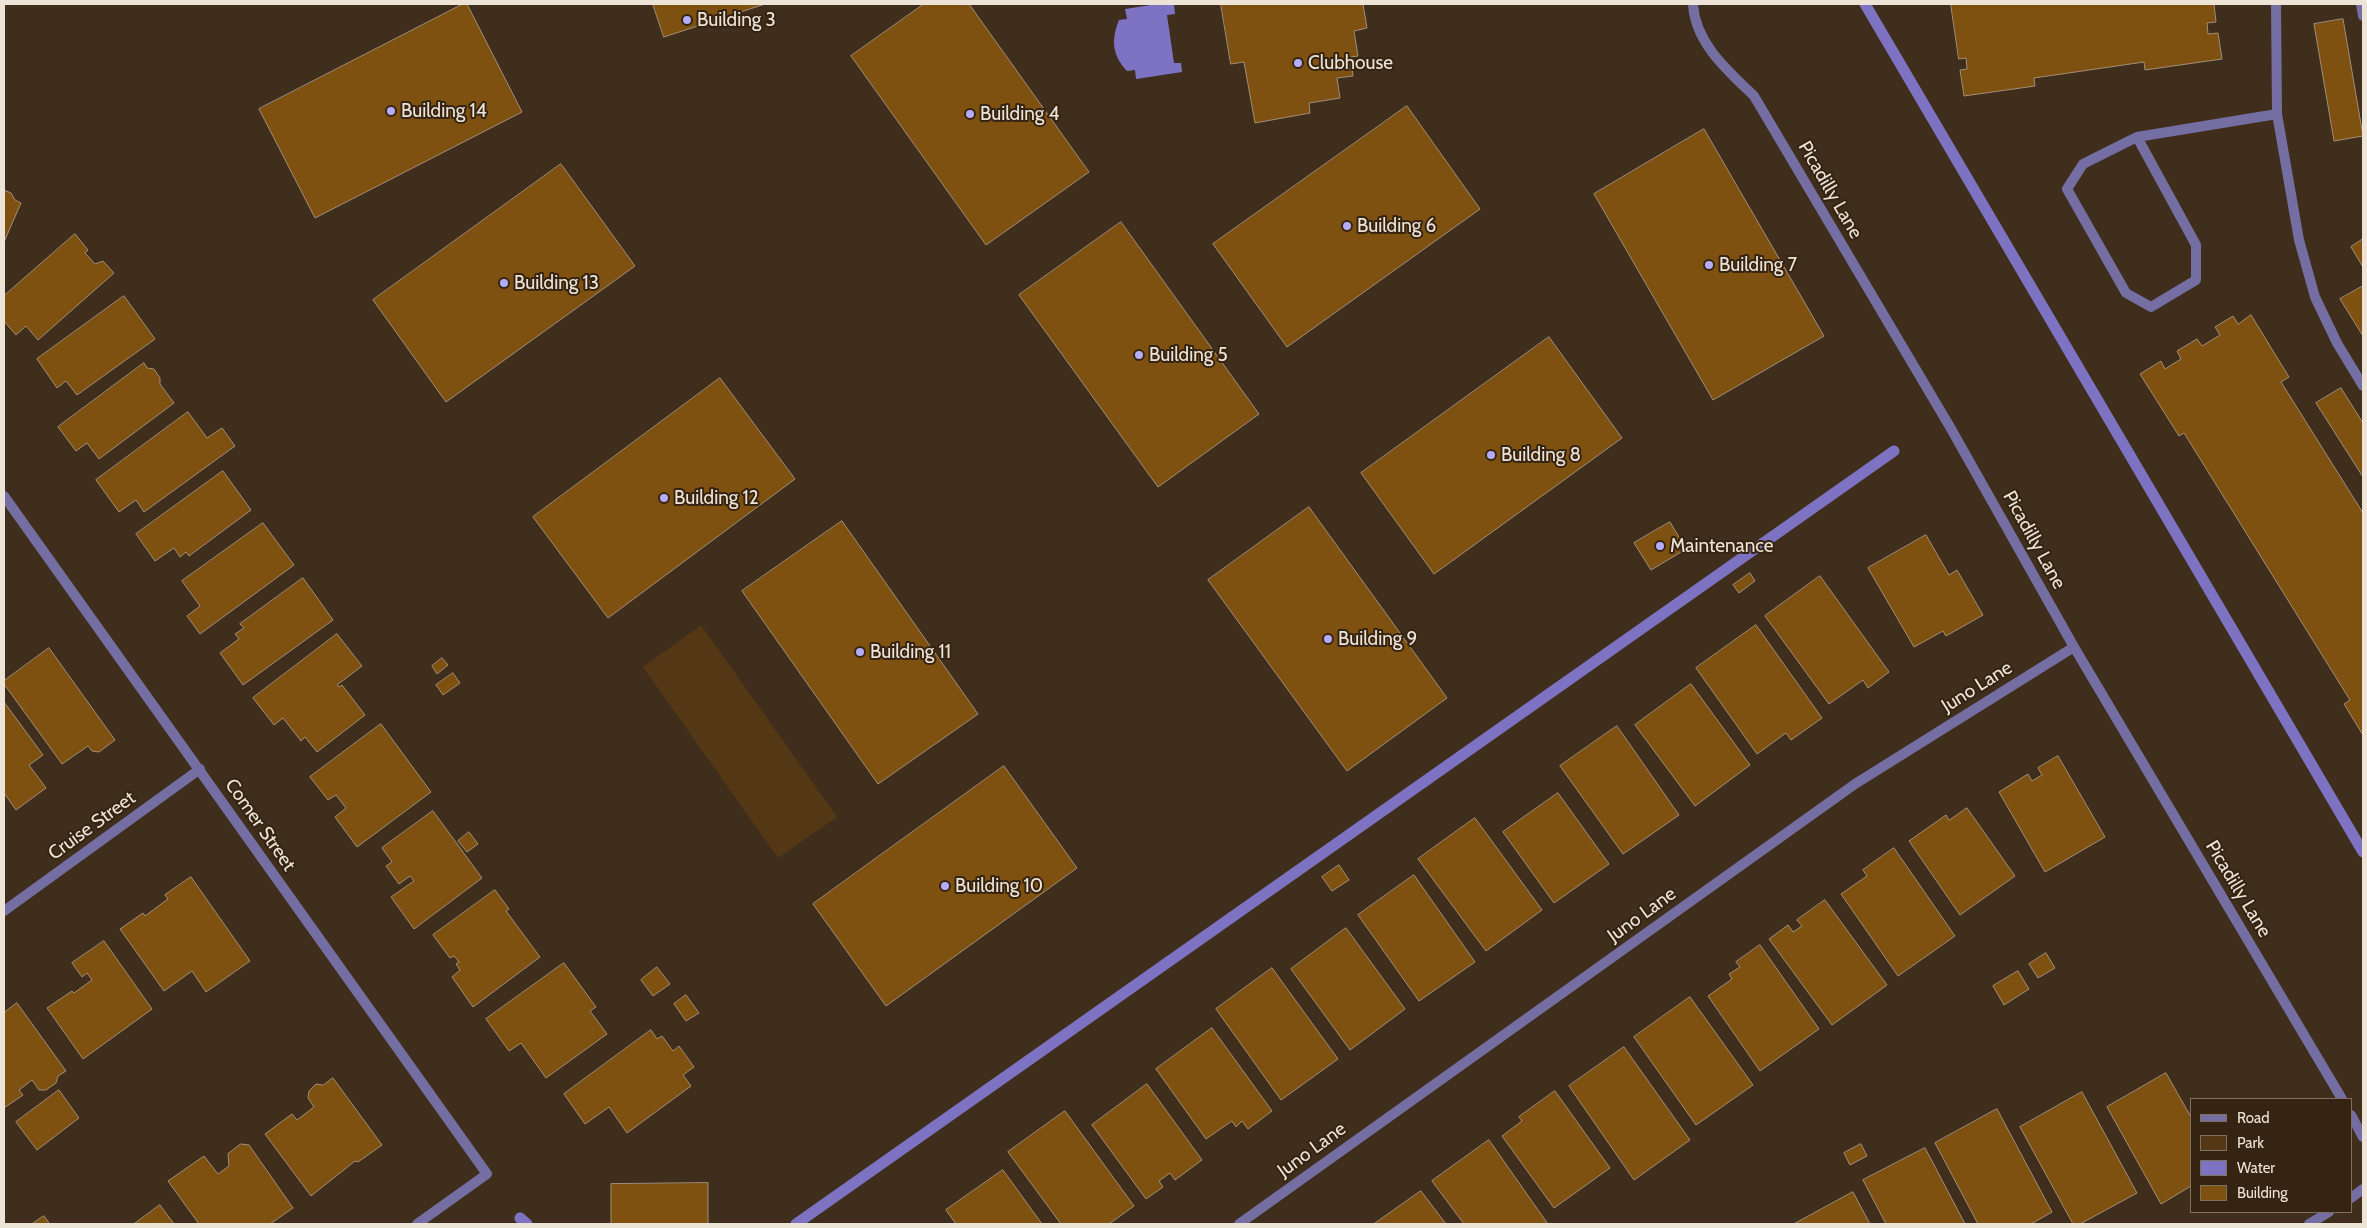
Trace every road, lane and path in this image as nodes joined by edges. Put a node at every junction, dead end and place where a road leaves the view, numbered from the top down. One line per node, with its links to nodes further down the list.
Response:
1 (1692, 4): 9 (street, Picadilly Lane)
2 (2276, 4): 5 (street)
3 (2361, 4): 4 (street)
4 (2363, 16)
5 (2277, 114): 6 (street); 7 (street)
6 (2137, 137): 6 (street)
7 (2363, 386)
8 (4, 496): 10 (street, Comer Street)
9 (2074, 647): 12 (street, Picadilly Lane); 19 (street, Juno Lane)
10 (200, 769): 11 (street, Cruise Street); 18 (street, Comer Street)
11 (4, 911)
12 (2341, 1098)
13 (2352, 1117): 14 (street)
14 (2363, 1137)
15 (2363, 1189): 16 (street)
16 (2352, 1197)
17 (2327, 1213): 20 (street)
18 (417, 1224)
19 (1239, 1224)
20 (2309, 1224)

